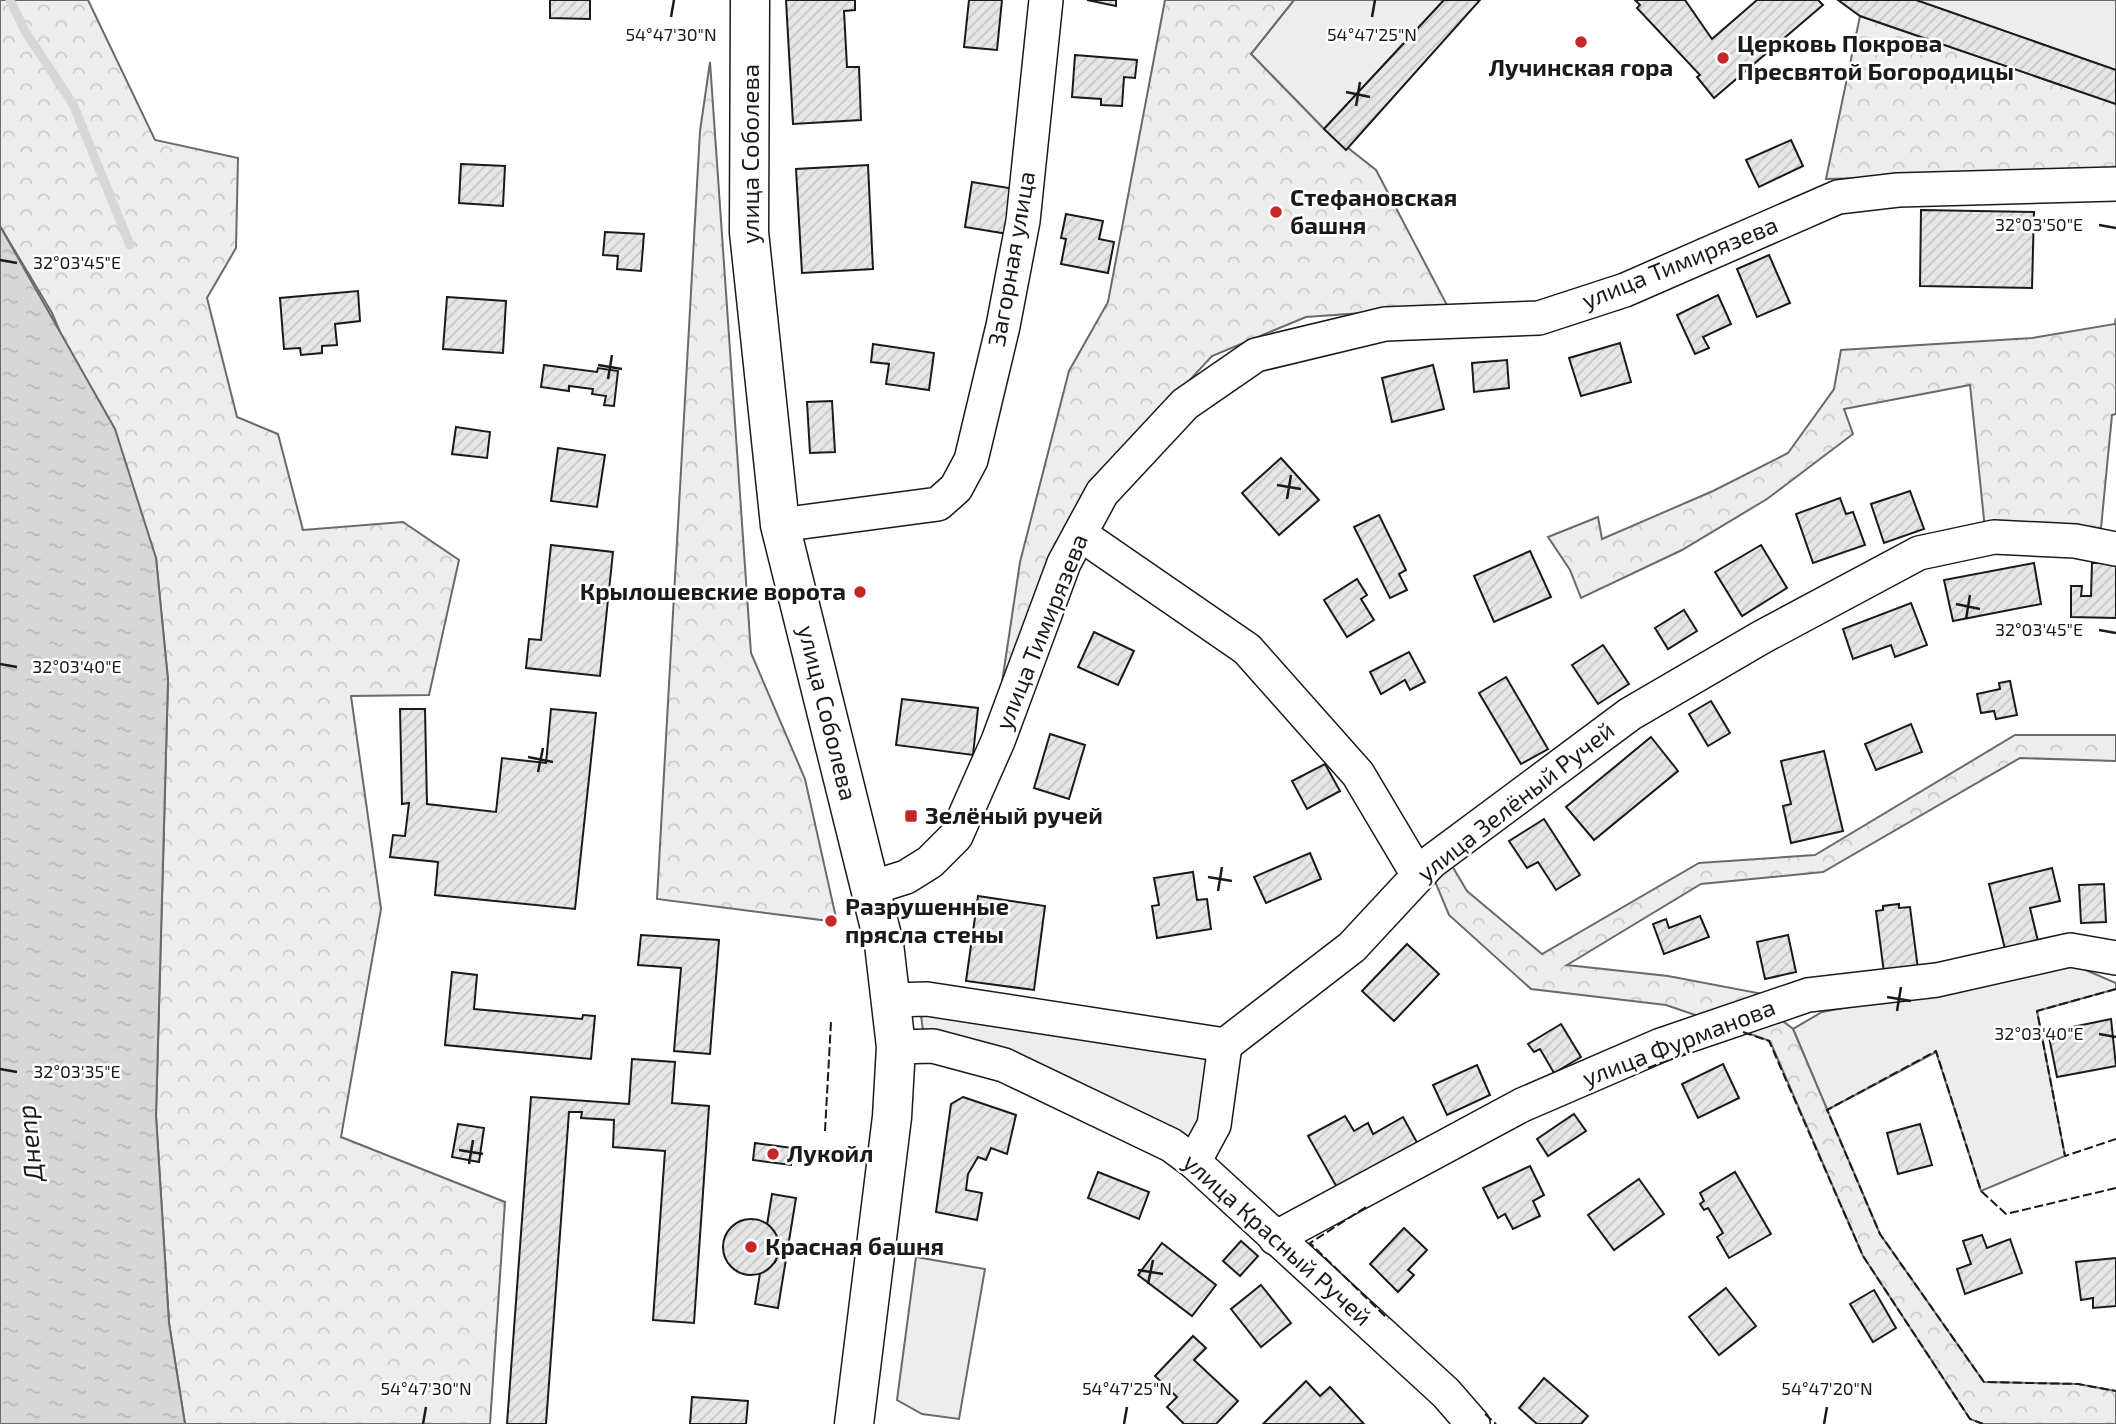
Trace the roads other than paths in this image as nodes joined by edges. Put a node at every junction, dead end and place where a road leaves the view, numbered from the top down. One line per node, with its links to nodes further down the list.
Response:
1 (750, 0): 4 (main road, улица Соболева)
2 (1046, 0): 4 (street, Загорная улица)
3 (2116, 184): 5 (street, улица Тимирязева)
4 (780, 525): 8 (main road, улица Соболева)
5 (1080, 534): 7 (street); 8 (street, улица Тимирязева)
6 (2116, 549): 7 (street, улица Зелёный Ручей)
7 (1418, 875): 11 (street, улица Зелёный Ручей)
8 (871, 888): 10 (main road, улица Соболева)
9 (2116, 958): 14 (street, улица Фурманова)
10 (891, 1000): 11 (street); 12 (main road, улица Соболева)
11 (1225, 1045): 13 (street)
12 (896, 1047): 13 (street, улица Красный Ручей); 15 (main road, улица Соболева)
13 (1194, 1161): 14 (street, улица Красный Ручей)
14 (1275, 1238): 16 (street, улица Красный Ручей)
15 (854, 1424)
16 (1473, 1424)

